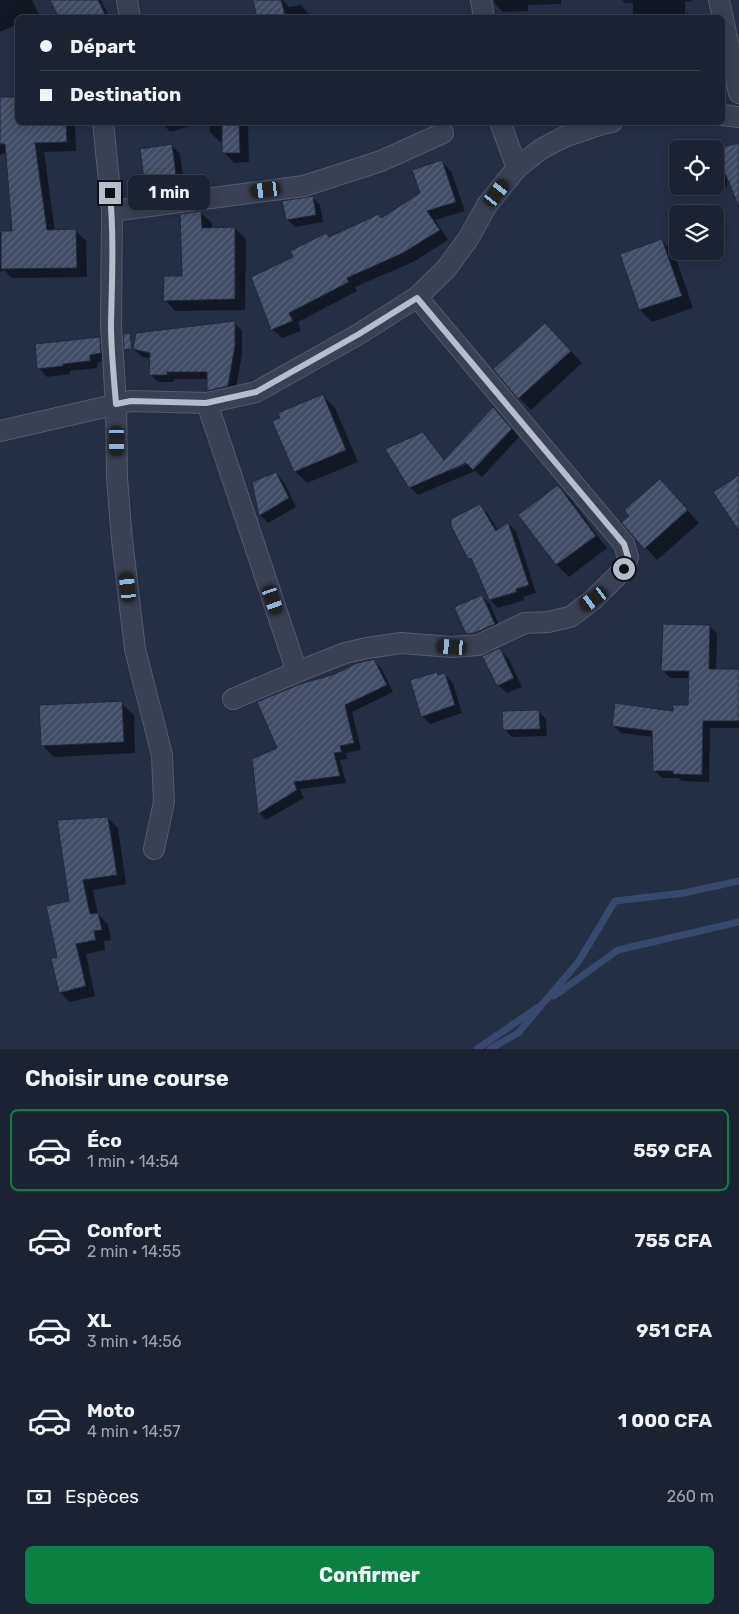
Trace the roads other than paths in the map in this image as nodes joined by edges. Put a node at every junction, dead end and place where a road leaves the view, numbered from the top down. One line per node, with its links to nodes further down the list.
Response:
1 (127, 0): 4 (street)
2 (481, 0): 5 (street)
3 (719, 0): 6 (street)
4 (130, 15)
5 (484, 15)
6 (722, 15)
7 (725, 28): 8 (street)
8 (739, 93)
9 (725, 115): 10 (street)
10 (739, 117)
11 (103, 125): 16 (street)
12 (501, 125): 15 (street)
13 (599, 125): 15 (street)
14 (442, 133): 16 (street)
15 (517, 168): 17 (street)
16 (112, 211): 19 (street)
17 (417, 298): 18 (street); 21 (street)
18 (206, 403): 19 (street); 21 (street)
19 (116, 404): 20 (street); 23 (street)
20 (0, 431)
21 (297, 672): 22 (street)
22 (233, 699)
23 (154, 850)

